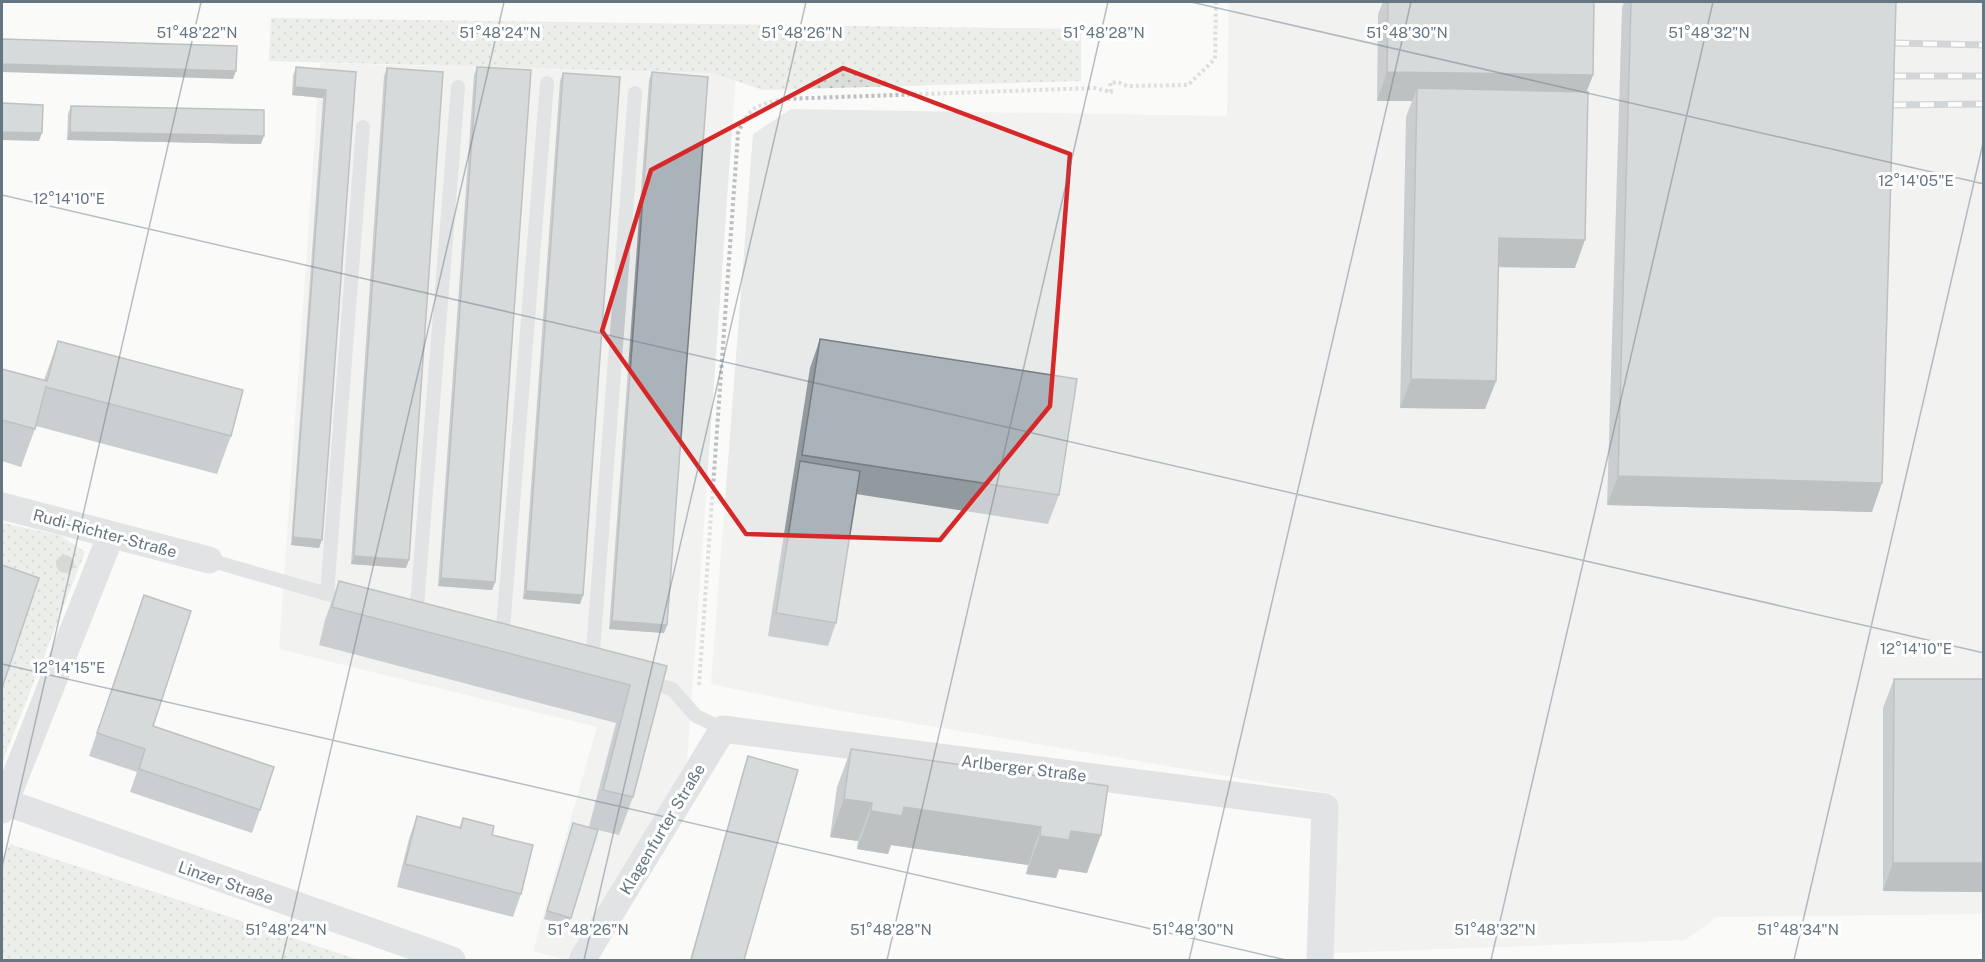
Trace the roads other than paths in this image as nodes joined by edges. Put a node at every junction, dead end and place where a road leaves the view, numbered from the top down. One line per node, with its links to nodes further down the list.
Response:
1 (547, 83): 11 (lane)
2 (458, 87): 10 (lane)
3 (634, 93): 12 (lane)
4 (363, 127): 8 (lane)
5 (2, 506): 6 (street, Rudi-Richter-Straße)
6 (111, 535): 7 (street, Rudi-Richter-Straße); 15 (street)
7 (209, 560): 8 (lane)
8 (327, 594): 9 (lane)
9 (371, 606)
10 (416, 618)
11 (502, 641)
12 (592, 667)
13 (627, 676): 14 (lane)
14 (723, 729): 17 (street, Klagenfurter Straße); 18 (street, Arlberger Straße)
15 (3, 804): 16 (street, Linzer Straße)
16 (452, 960)
17 (582, 960)
18 (1320, 960)

